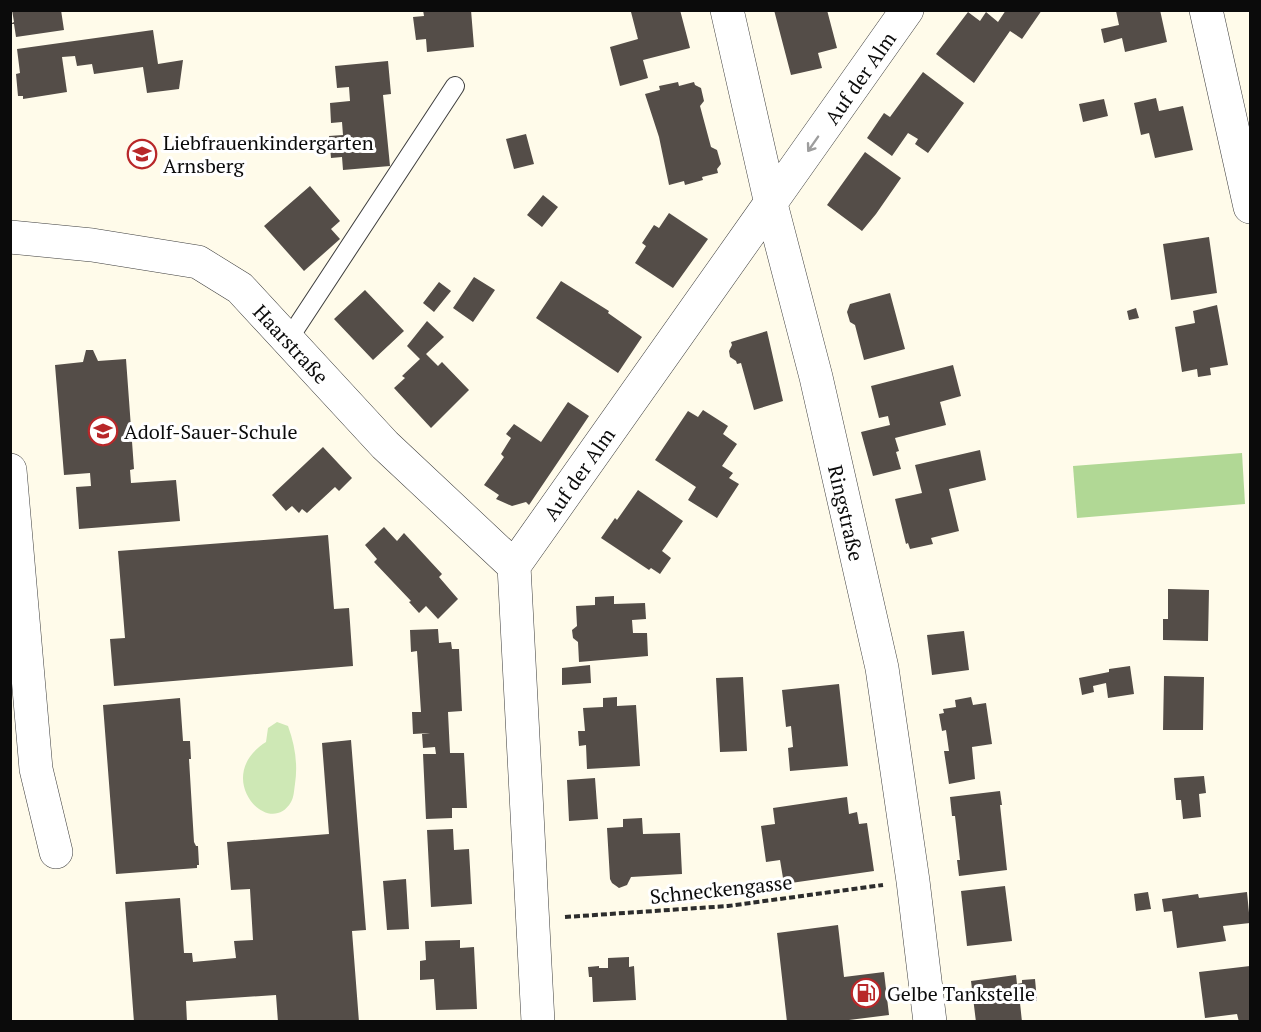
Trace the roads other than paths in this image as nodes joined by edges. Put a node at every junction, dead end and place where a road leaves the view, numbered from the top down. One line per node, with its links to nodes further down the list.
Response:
1 (727, 10): 5 (street, Ringstraße)
2 (907, 10): 5 (street, Auf der Alm, one-way to 5)
3 (1206, 10): 6 (street)
4 (455, 86): 8 (lane)
5 (771, 204): 10 (street, Auf der Alm); 13 (street, Ringstraße)
6 (1251, 207)
7 (10, 237): 8 (street, Haarstraße)
8 (288, 340): 10 (street, Haarstraße)
9 (10, 470): 11 (street)
10 (514, 566): 12 (street)
11 (56, 852)
12 (538, 1022)
13 (930, 1022)

